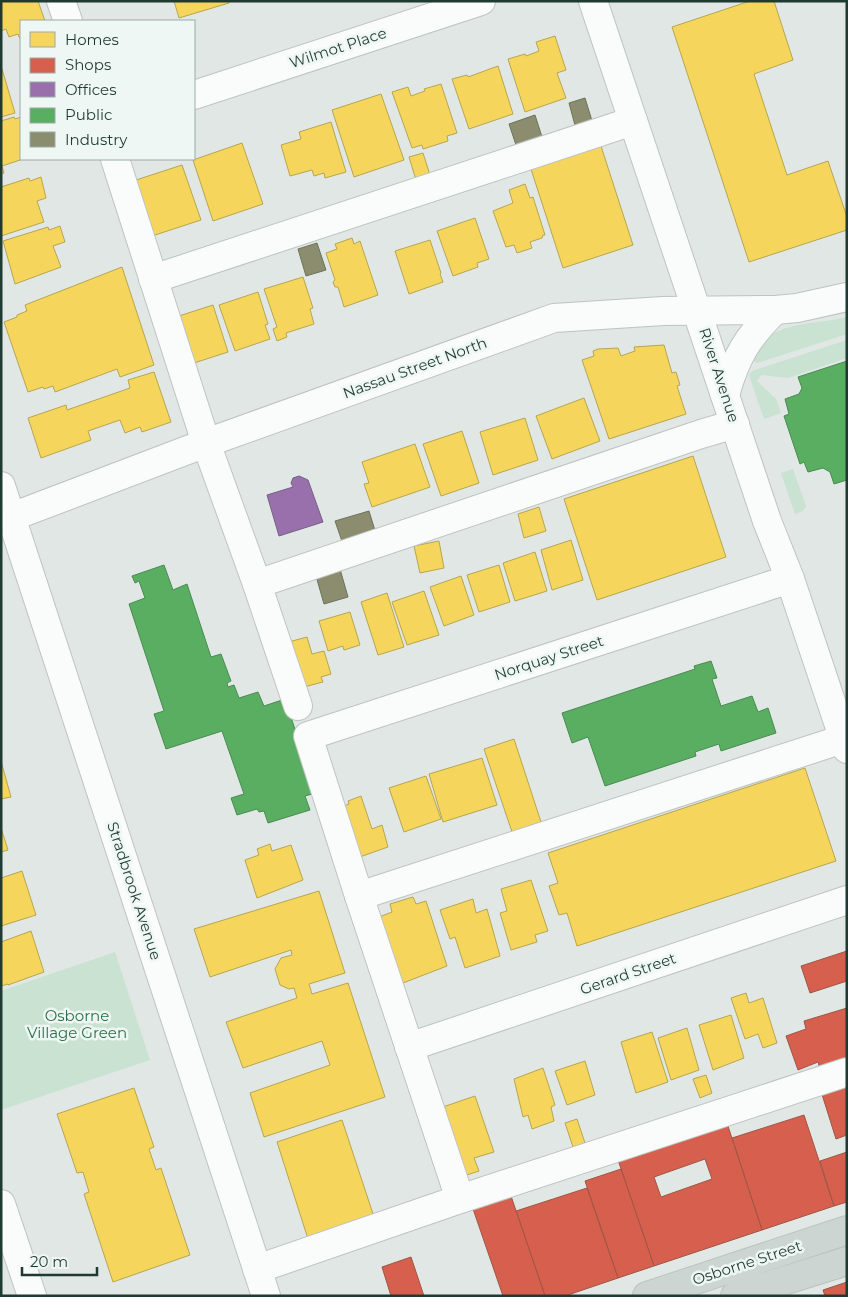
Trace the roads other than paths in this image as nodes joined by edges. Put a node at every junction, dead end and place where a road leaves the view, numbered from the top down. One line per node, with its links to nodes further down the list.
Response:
1 (61, 1): 4 (street)
2 (481, 1): 5 (street, Wilmot Place)
3 (593, 1): 6 (street, River Avenue)
4 (68, 20)
5 (195, 95)
6 (633, 121): 8 (street); 11 (street, River Avenue)
7 (115, 160): 8 (street)
8 (153, 279): 14 (street)
9 (847, 297): 10 (street, Nassau Street North)
10 (775, 310): 11 (street, Nassau Street North); 12 (street)
11 (698, 311): 12 (street, River Avenue); 14 (street, Nassau Street North)
12 (725, 395): 13 (street, River Avenue)
13 (736, 424): 17 (street, River Avenue); 18 (street)
14 (206, 443): 16 (street, Nassau Street North); 18 (street)
15 (1, 486): 16 (street, Stradbrook Avenue)
16 (7, 519): 29 (street, Stradbrook Avenue)
17 (790, 580): 20 (street, River Avenue); 21 (street, Norquay Street)
18 (256, 584): 19 (street)
19 (298, 706)
20 (845, 744): 21 (street)
21 (359, 896): 23 (street)
22 (847, 900): 23 (street, Gerard Street)
23 (409, 1047): 25 (street)
24 (847, 1072): 25 (street)
25 (460, 1199): 29 (street)
26 (1, 1204): 30 (street)
27 (847, 1230): 32 (main road, Osborne Street)
28 (847, 1261): 33 (main road, Osborne Street)
29 (257, 1269): 31 (street, Stradbrook Avenue)
30 (32, 1296)
31 (266, 1296)
32 (647, 1296)
33 (735, 1296)

